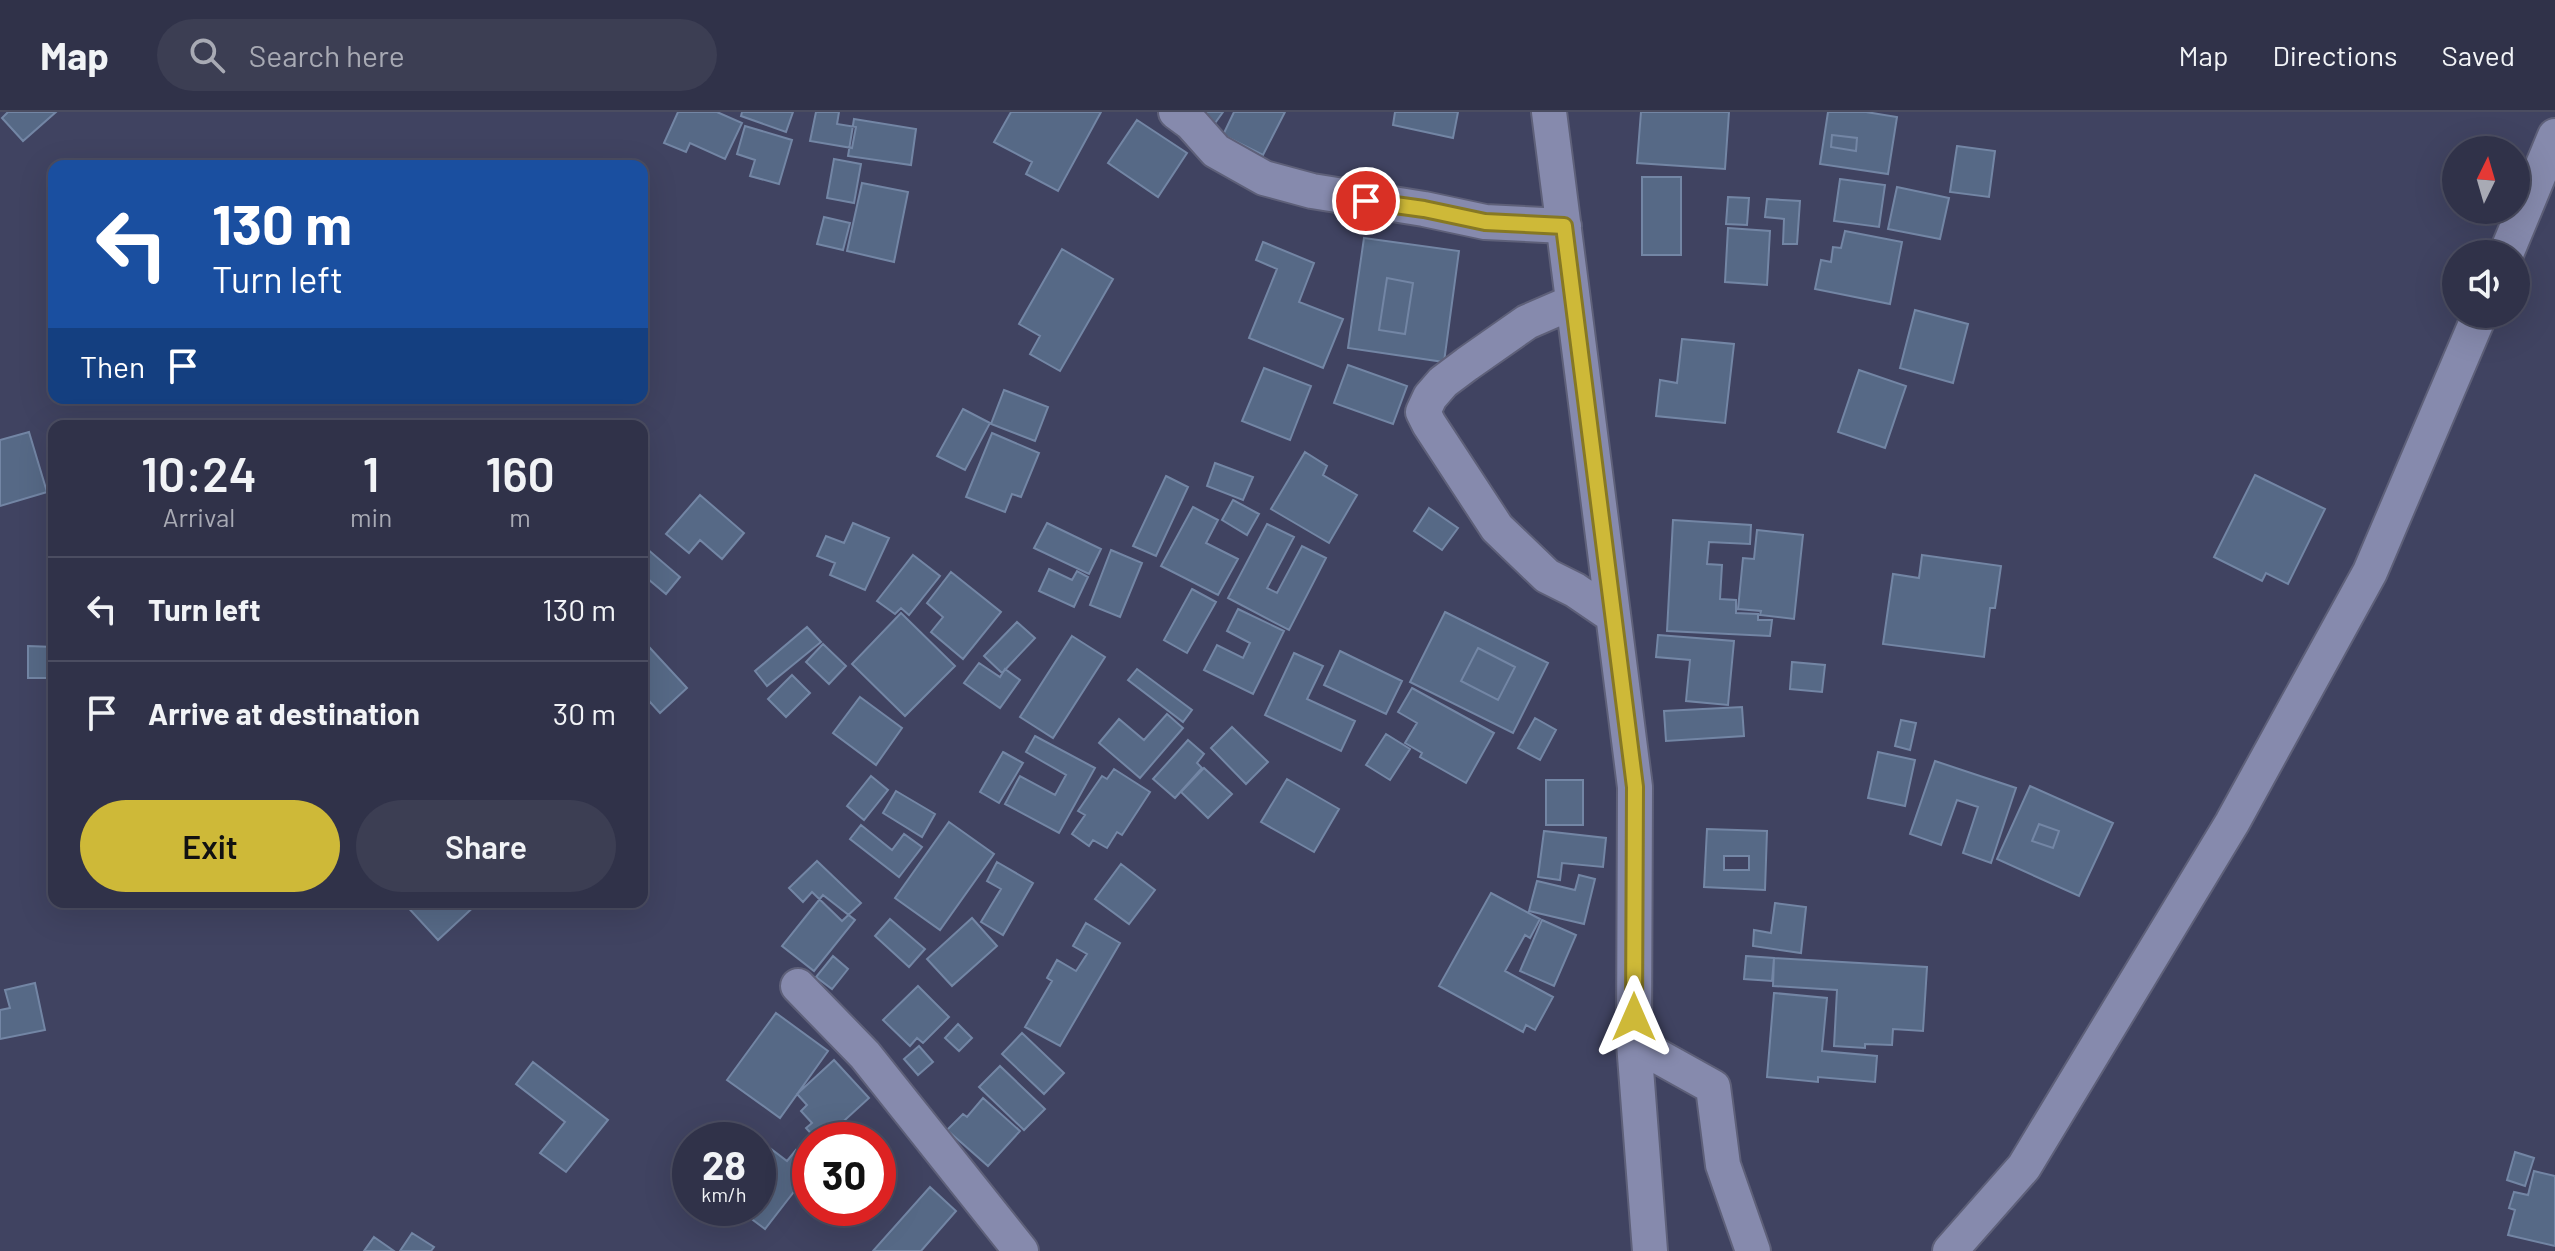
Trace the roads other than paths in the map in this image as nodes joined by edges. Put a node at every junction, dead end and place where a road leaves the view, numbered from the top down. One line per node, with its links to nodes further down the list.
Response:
1 (1176, 112): 4 (street)
2 (1549, 112): 4 (street)
3 (2555, 136): 5 (street)
4 (1564, 226): 6 (street)
5 (2512, 240)
6 (1573, 302): 8 (street); 8 (street)
7 (2474, 328): 14 (street)
8 (1613, 616): 10 (street)
9 (798, 986): 11 (street)
10 (1634, 1043): 12 (street); 13 (street)
11 (1021, 1251)
12 (1650, 1251)
13 (1753, 1251)
14 (1950, 1251)

